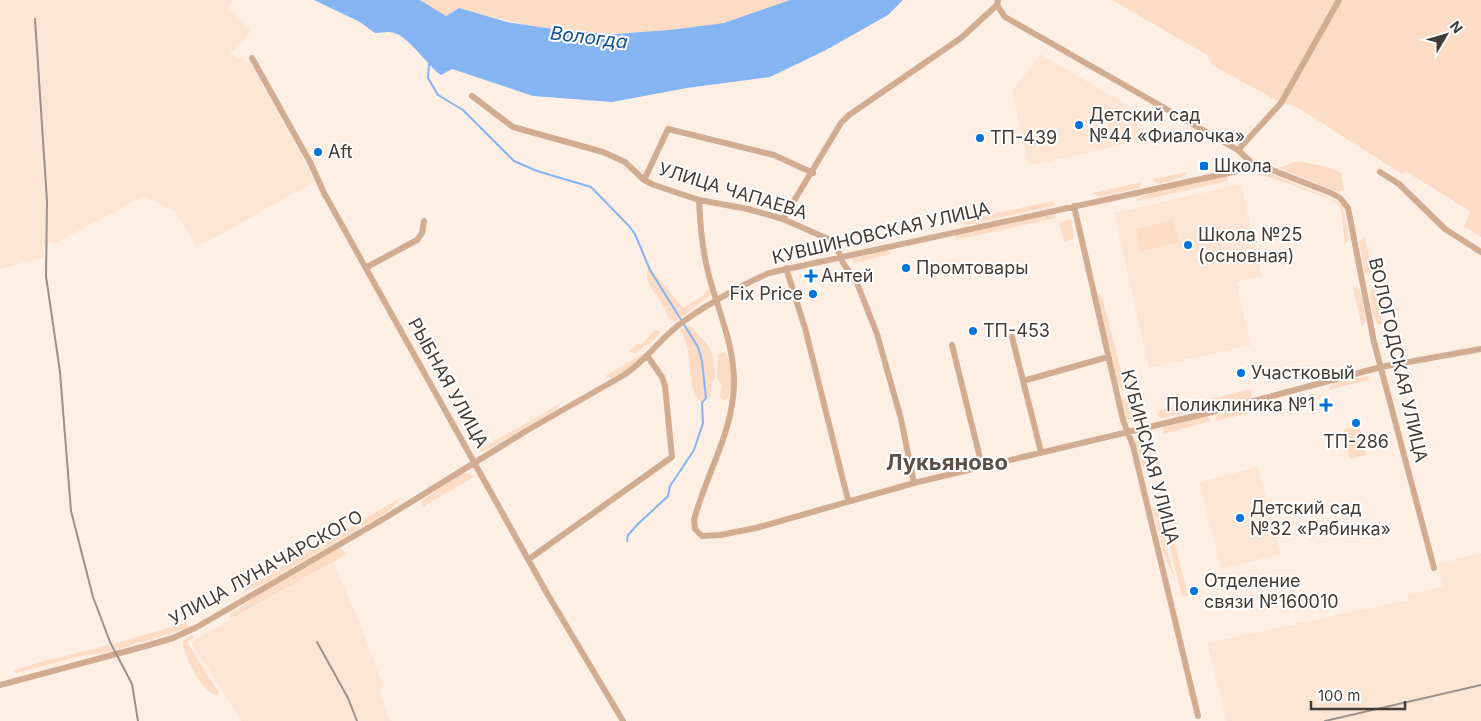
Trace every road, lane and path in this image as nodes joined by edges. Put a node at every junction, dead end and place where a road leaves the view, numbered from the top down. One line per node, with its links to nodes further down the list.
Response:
1 (1339, 0): 5 (street)
2 (998, 3): 5 (street, ВОЛОГОДСКАЯ УЛИЦА); 8 (street)
3 (252, 58): 16 (street, РЫБНАЯ УЛИЦА)
4 (472, 96): 9 (street, УЛИЦА ЧАПАЕВА)
5 (1238, 150): 6 (street, ВОЛОГОДСКАЯ УЛИЦА)
6 (1256, 167): 11 (street, КУВШИНОВСКАЯ УЛИЦА); 24 (street, ВОЛОГОДСКАЯ УЛИЦА)
7 (1380, 172): 14 (street)
8 (813, 173): 9 (street); 12 (street)
9 (644, 180): 10 (street, УЛИЦА ЧАПАЕВА)
10 (698, 200): 12 (street, УЛИЦА ЧАПАЕВА); 18 (street)
11 (1074, 206): 15 (street, КУВШИНОВСКАЯ УЛИЦА); 23 (street, КУБИНСКАЯ УЛИЦА)
12 (783, 219): 15 (street, УЛИЦА ЧАПАЕВА)
13 (424, 221): 16 (street)
14 (1481, 252)
15 (842, 256): 17 (street, КУВШИНОВСКАЯ УЛИЦА); 30 (street, УЛИЦА ЧАПАЕВА)
16 (367, 267): 28 (street, РЫБНАЯ УЛИЦА)
17 (786, 268): 18 (street, КУВШИНОВСКАЯ УЛИЦА); 31 (street)
18 (718, 301): 22 (street, КУВШИНОВСКАЯ УЛИЦА); 31 (street)
19 (1012, 337): 25 (street)
20 (952, 345): 29 (street)
21 (1481, 349): 24 (street)
22 (648, 356): 28 (street, КУВШИНОВСКАЯ УЛИЦА); 32 (street)
23 (1108, 357): 25 (street); 26 (street, КУБИНСКАЯ УЛИЦА)
24 (1381, 367): 26 (street); 33 (street, ВОЛОГОДСКАЯ УЛИЦА)
25 (1023, 381): 27 (street)
26 (1127, 431): 27 (street); 35 (street, КУБИНСКАЯ УЛИЦА)
27 (1041, 452): 29 (street)
28 (474, 462): 32 (street, РЫБНАЯ УЛИЦА); 34 (street, УЛИЦА ЛУНАЧАРСКОГО)
29 (982, 466): 30 (street)
30 (914, 483): 31 (street)
31 (848, 500)
32 (529, 559): 36 (street, РЫБНАЯ УЛИЦА)
33 (1434, 568)
34 (0, 685)
35 (1198, 716)
36 (623, 721)

